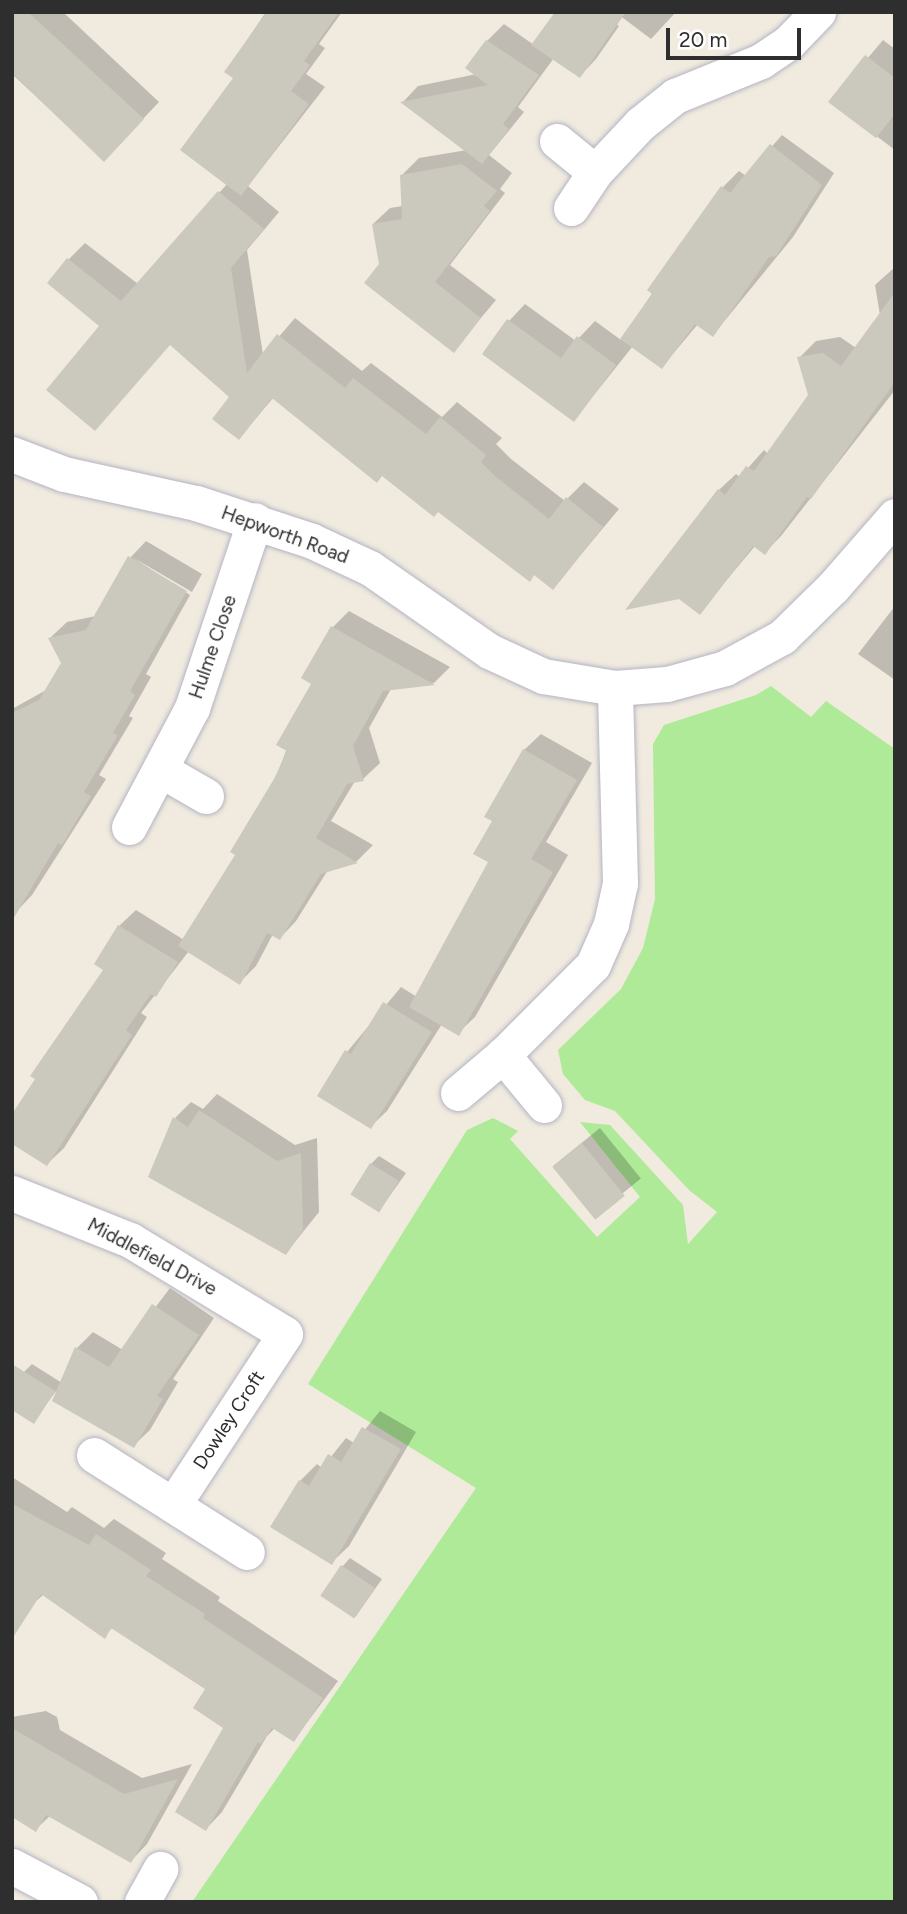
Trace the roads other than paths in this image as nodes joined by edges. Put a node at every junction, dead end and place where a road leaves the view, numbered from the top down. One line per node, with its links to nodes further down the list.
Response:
1 (818, 12): 3 (street)
2 (556, 141): 3 (street)
3 (595, 172): 4 (street)
4 (571, 208)
5 (12, 454): 7 (street, Hepworth Road)
6 (895, 516): 8 (street, Hepworth Road)
7 (255, 520): 8 (street, Hepworth Road); 9 (street, Hulme Close)
8 (615, 688): 12 (street)
9 (161, 770): 10 (street); 11 (street, Hulme Close)
10 (206, 796)
11 (129, 827)
12 (503, 1055): 13 (street); 14 (street)
13 (458, 1093)
14 (544, 1105)
15 (12, 1193): 16 (street, Middlefield Drive)
16 (285, 1334): 18 (street, Dowley Croft)
17 (94, 1455): 18 (street)
18 (173, 1505): 19 (street)
19 (247, 1552)
20 (12, 1866): 22 (street)
21 (160, 1869): 23 (street)
22 (80, 1902)
23 (142, 1902)

